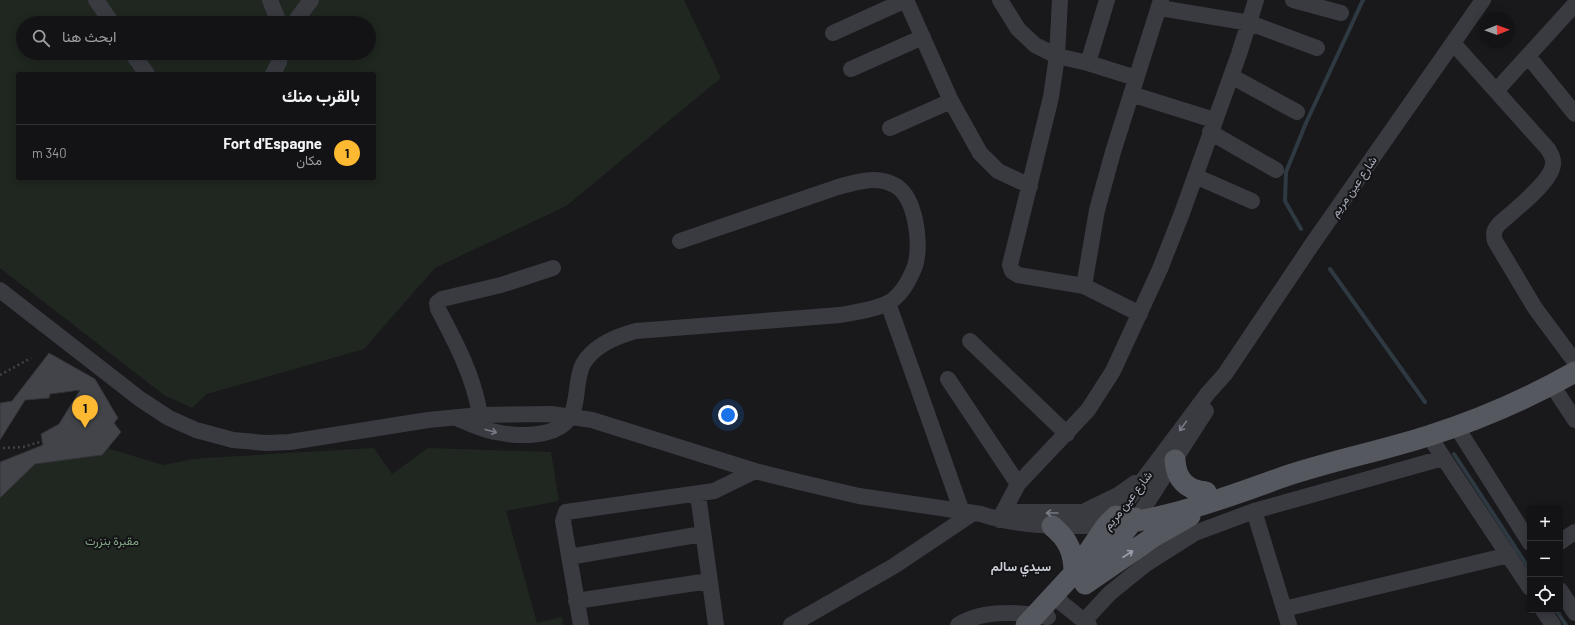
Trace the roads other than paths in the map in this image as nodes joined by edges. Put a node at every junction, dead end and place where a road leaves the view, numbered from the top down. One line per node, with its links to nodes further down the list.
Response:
1 (96, 0): 14 (street)
2 (270, 0): 15 (street)
3 (311, 0): 16 (street)
4 (906, 0): 18 (street); 19 (street)
5 (1000, 0): 22 (street)
6 (1060, 0): 22 (street)
7 (1107, 0): 26 (street)
8 (1256, 0): 17 (street)
9 (1293, 0): 13 (street)
10 (1483, 0): 20 (street, شارع عين مريم)
11 (1161, 4): 17 (street); 31 (street)
12 (1575, 4): 23 (street)
13 (1341, 13)
14 (107, 16)
15 (278, 16)
16 (299, 16)
17 (1250, 23): 21 (street); 30 (street)
18 (833, 33)
19 (923, 37): 27 (street); 34 (street)
20 (1454, 43): 32 (street); 52 (street, شارع عين مريم)
21 (1317, 48)
22 (1057, 56): 26 (street); 41 (street)
23 (1528, 56): 32 (street); 36 (street)
24 (137, 60): 28 (street)
25 (279, 60): 29 (street)
26 (1088, 63): 31 (street)
27 (851, 69)
28 (146, 72)
29 (274, 72)
30 (1231, 76): 35 (street); 37 (street)
31 (1136, 78): 33 (street)
32 (1496, 91): 50 (street)
33 (1131, 94): 37 (street); 45 (street)
34 (952, 101): 38 (street); 41 (street)
35 (1297, 112)
36 (1575, 114)
37 (1212, 126): 39 (street); 40 (street)
38 (890, 128)
39 (1276, 170)
40 (1195, 176): 42 (street); 48 (street)
41 (1030, 186): 45 (street)
42 (1252, 201)
43 (680, 241): 47 (street)
44 (553, 268): 56 (street)
45 (1084, 286): 48 (street)
46 (0, 290): 58 (street)
47 (888, 302): 57 (street); 70 (street)
48 (1140, 314): 60 (street)
49 (970, 341): 60 (street)
50 (1575, 362)
51 (1575, 372): 54 (main road)
52 (1225, 374): 63 (street, شارع عين مريم); 65 (street, شارع عين مريم, one-way to 65)
53 (948, 379): 66 (street)
54 (1552, 384): 55 (street); 59 (main road)
55 (1572, 409)
56 (480, 415): 57 (street); 58 (street)
57 (570, 416): 58 (street, one-way to 57); 64 (street)
58 (454, 417)
59 (1456, 426): 61 (main road); 77 (street)
60 (1067, 434): 66 (street)
61 (1429, 436): 62 (street); 68 (main road)
62 (1442, 458): 69 (street); 79 (street)
63 (1175, 460): 68 (main road); 73 (street, شارع عين مريم)
64 (755, 471): 67 (street); 70 (street)
65 (1150, 471): 71 (street); 73 (street, شارع عين مريم)
66 (1018, 484): 72 (street)
67 (698, 495): 76 (street); 80 (street)
68 (1215, 495): 73 (main road); 81 (main road, one-way to 68)
69 (1254, 511): 87 (street); 91 (street)
70 (972, 513): 72 (street); 94 (street)
71 (1080, 513): 72 (street, one-way to 72); 73 (street)
72 (1001, 516): 74 (street)
73 (1125, 518): 74 (street); 81 (main road, شارع عين مريم)
74 (1052, 526): 81 (main road)
75 (1575, 532): 78 (street)
76 (702, 534): 80 (street); 82 (street)
77 (1529, 541)
78 (1562, 541)
79 (1509, 555): 83 (street); 87 (street)
80 (568, 558): 86 (street)
81 (1079, 578): 85 (main road, شارع عين مريم)
82 (709, 581): 86 (street); 93 (street)
83 (1527, 583)
84 (1563, 595): 89 (street)
85 (1059, 600): 90 (main road, شارع عين مريم); 91 (street)
86 (576, 601): 92 (street)
87 (1284, 610): 96 (street)
88 (1545, 613): 97 (street)
89 (1575, 613)
90 (1036, 621): 95 (street)
91 (1086, 623)
92 (581, 625)
93 (716, 625)
94 (791, 625)
95 (958, 625)
96 (1288, 625)
97 (1553, 625)

